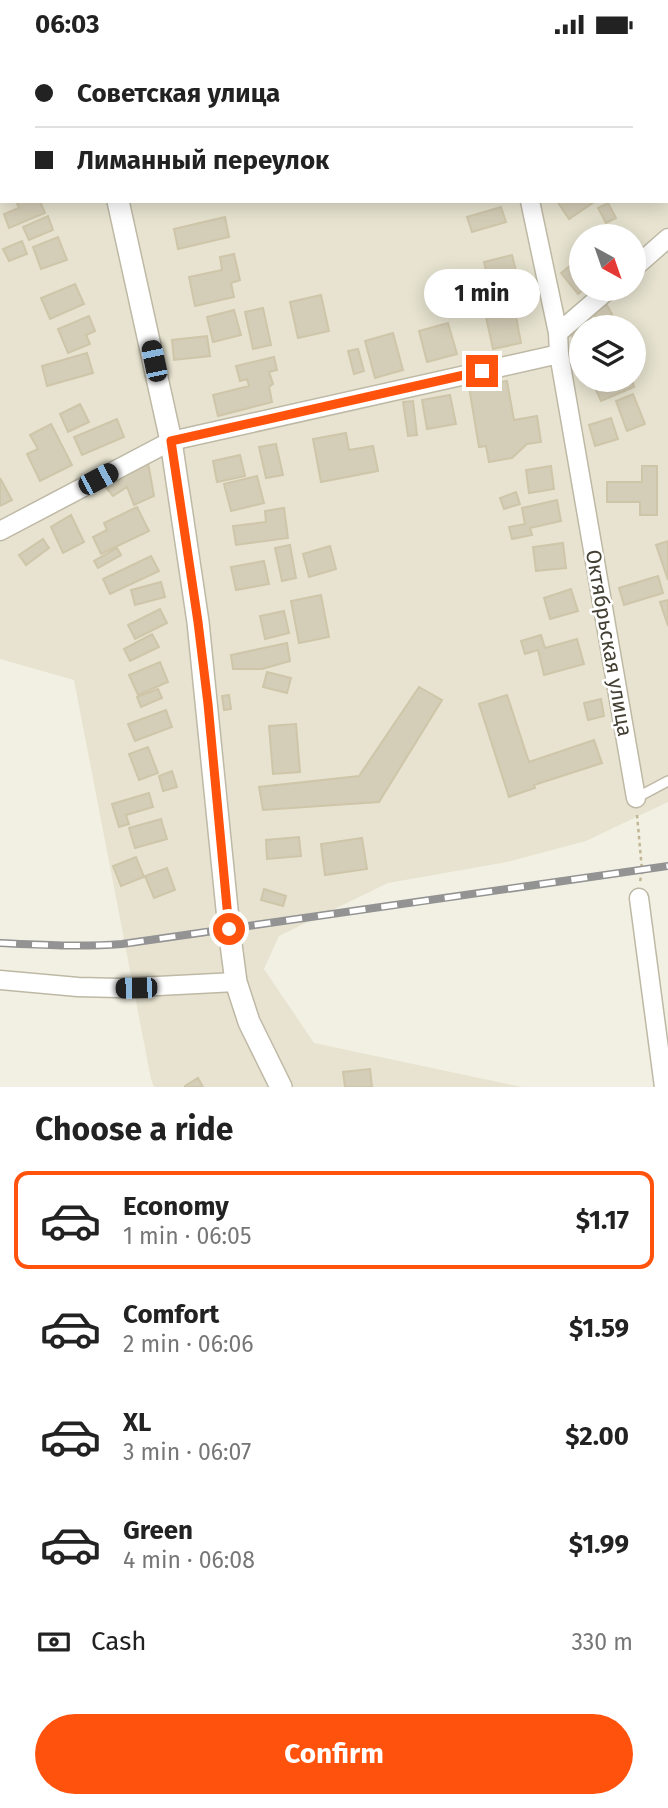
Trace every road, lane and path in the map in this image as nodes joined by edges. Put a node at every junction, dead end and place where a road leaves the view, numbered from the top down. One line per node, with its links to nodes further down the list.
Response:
1 (118, 203): 8 (street)
2 (530, 203): 6 (street, Октябрьская улица)
3 (668, 238): 4 (street)
4 (646, 257)
5 (595, 301): 6 (street)
6 (558, 333): 7 (street, Октябрьская улица)
7 (559, 354): 8 (street); 11 (street, Октябрьская улица)
8 (171, 441): 9 (street); 14 (street)
9 (0, 531)
10 (668, 781): 11 (lane)
11 (636, 798): 12 (path)
12 (639, 898): 16 (street)
13 (0, 980): 14 (street)
14 (236, 982): 15 (street)
15 (281, 1087)
16 (664, 1087)

